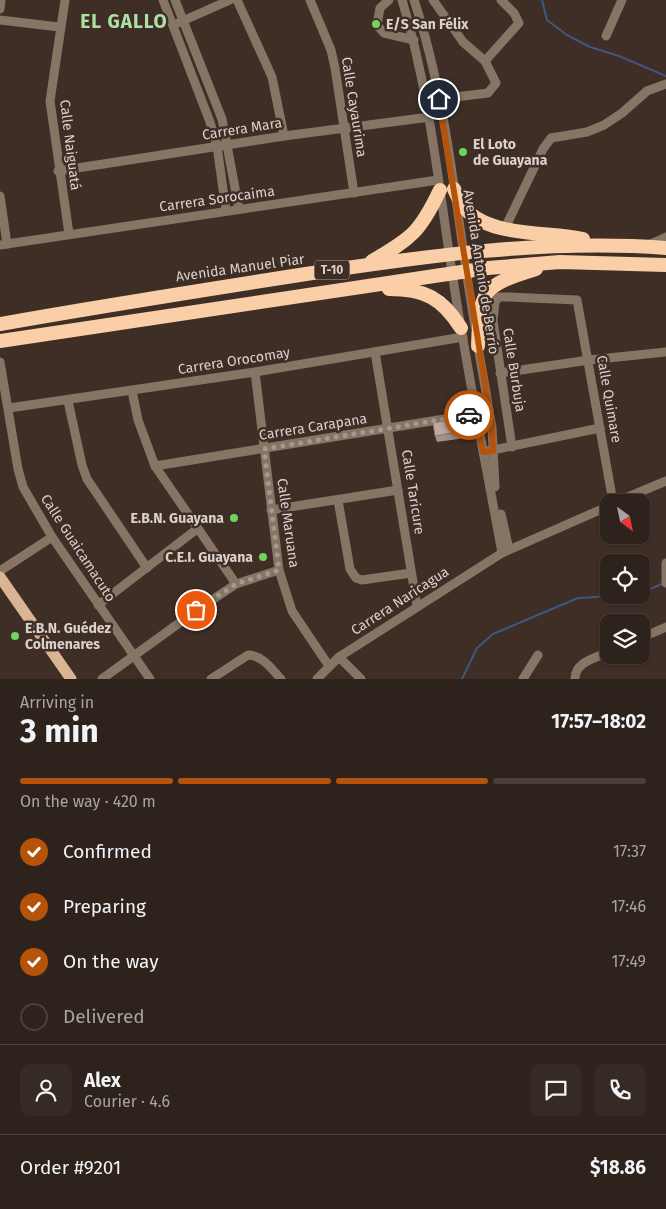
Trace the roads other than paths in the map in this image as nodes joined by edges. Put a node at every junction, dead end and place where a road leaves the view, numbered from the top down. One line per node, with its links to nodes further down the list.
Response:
1 (1, 0): 14 (street)
2 (65, 0): 18 (street, Calle Naiguatá)
3 (163, 0): 17 (street)
4 (175, 0): 16 (street)
5 (230, 0): 16 (street)
6 (237, 0): 26 (street)
7 (310, 0): 25 (street, Calle Cayaurima)
8 (389, 0): 20 (street)
9 (402, 0): 20 (street, Avenida Antonio de Berrío)
10 (414, 0): 23 (street, Avenida Antonio de Berrío)
11 (433, 0): 21 (street)
12 (502, 0): 21 (street)
13 (622, 0): 19 (street)
14 (0, 9)
15 (0, 20): 18 (street)
16 (184, 21): 17 (street); 27 (street)
17 (174, 25): 28 (street)
18 (59, 27): 29 (street, Calle Naiguatá)
19 (606, 36)
20 (414, 40): 24 (street, Avenida Antonio de Berrío)
21 (485, 61): 23 (street)
22 (665, 84): 35 (street)
23 (439, 99): 30 (street, Avenida Antonio de Berrío)
24 (430, 117): 25 (street, Carrera Mara); 30 (street, Avenida Antonio de Berrío)
25 (344, 127): 26 (street, Carrera Mara); 31 (street, Calle Cayaurima)
26 (284, 136): 27 (street, Carrera Mara)
27 (228, 145): 28 (street, Carrera Mara); 33 (street)
28 (217, 146): 29 (street, Carrera Mara); 34 (street)
29 (58, 171): 36 (street, Calle Naiguatá)
30 (444, 186): 31 (street, Carrera Sorocaima); 35 (highway); 42 (street, Avenida Antonio de Berrío); 42 (street, Avenida Antonio de Berrío); 45 (highway)
31 (354, 193): 33 (street, Carrera Sorocaima)
32 (0, 196): 38 (street)
33 (240, 209): 34 (street, Carrera Sorocaima)
34 (226, 211): 36 (street, Carrera Sorocaima)
35 (505, 228): 39 (highway)
36 (69, 234): 38 (street, Carrera Sorocaima)
37 (666, 237): 40 (street, T-10)
38 (3, 245)
39 (595, 245): 40 (highway, Avenida Manuel Piar / T-10); 42 (highway, Avenida Manuel Piar / T-10)
40 (645, 246): 41 (highway, Avenida Manuel Piar / T-10)
41 (666, 248)
42 (456, 254): 45 (highway, Avenida Manuel Piar / T-10); 46 (street, Avenida Antonio de Berrío); 46 (street, Avenida Antonio de Berrío)
43 (560, 262): 44 (highway, T-10); 46 (highway, T-10); 52 (highway)
44 (666, 265)
45 (362, 266): 49 (highway, Avenida Manuel Piar / T-10)
46 (459, 272): 47 (highway, T-10); 50 (street, Avenida Antonio de Berrío); 52 (street, Avenida Antonio de Berrío)
47 (354, 288): 50 (highway); 51 (highway, T-10)
48 (499, 297): 55 (street, Calle Quimare); 58 (street, Calle Burbuja)
49 (0, 324)
50 (462, 332): 53 (street, Carrera Orocomay); 62 (street, Avenida Antonio de Berrío)
51 (0, 341)
52 (478, 346): 67 (street, Avenida Antonio de Berrío)
53 (375, 352): 57 (street, Carrera Orocomay); 64 (street, Calle Taricure)
54 (666, 352): 55 (street)
55 (588, 360): 58 (street); 63 (street, Calle Quimare)
56 (0, 362): 61 (street, Calle Guaicamacuto)
57 (255, 372): 59 (street, Carrera Orocomay); 66 (street, Calle Maruana)
58 (500, 373): 65 (street, Calle Burbuja)
59 (132, 391): 60 (street, Carrera Orocomay); 69 (street)
60 (68, 401): 61 (street, Carrera Orocomay); 81 (street)
61 (9, 408): 78 (street, Calle Guaicamacuto)
62 (475, 414): 64 (street, Carrera Carapana); 68 (street, Avenida Antonio de Berrío)
63 (600, 428): 65 (street); 72 (street, Calle Quimare)
64 (389, 429): 66 (street, Carrera Carapana); 71 (street, Calle Taricure)
65 (512, 448): 67 (street)
66 (264, 449): 69 (street, Carrera Carapana); 75 (street, Calle Maruana)
67 (493, 451): 68 (street); 79 (street, Avenida Antonio de Berrío)
68 (483, 452): 79 (street, Avenida Antonio de Berrío)
69 (155, 466): 77 (street)
70 (666, 481): 73 (street)
71 (398, 490): 74 (street); 84 (street, Calle Taricure)
72 (613, 494)
73 (634, 494)
74 (338, 500): 75 (street); 84 (street)
75 (271, 510): 82 (street, Calle Maruana)
76 (600, 510): 79 (street, Carrera Naricagua)
77 (197, 529): 81 (street); 87 (street)
78 (52, 537): 83 (street); 88 (street, Calle Guaicamacuto)
79 (506, 551): 89 (street, Carrera Naricagua)
80 (666, 563): 86 (street)
81 (147, 568): 88 (street)
82 (279, 570): 87 (street); 96 (street, Calle Maruana)
83 (0, 571)
84 (411, 573): 89 (street, Calle Taricure)
85 (0, 578): 97 (main road)
86 (665, 580)
87 (236, 584): 93 (street)
88 (98, 605): 93 (street, Calle Guaicamacuto)
89 (417, 606): 95 (street, Carrera Naricagua)
90 (666, 627): 91 (street)
91 (650, 634)
92 (538, 655): 104 (street)
93 (135, 656): 98 (street); 99 (street, Calle Guaicamacuto)
94 (600, 656): 105 (street)
95 (339, 657): 96 (street, Carrera Naricagua); 103 (street)
96 (329, 666): 102 (street, Carrera Naricagua)
97 (71, 679)
98 (102, 679)
99 (150, 679)
100 (211, 679): 101 (street)
101 (281, 679)
102 (317, 679)
103 (361, 679)
104 (523, 679)
105 (575, 679)

